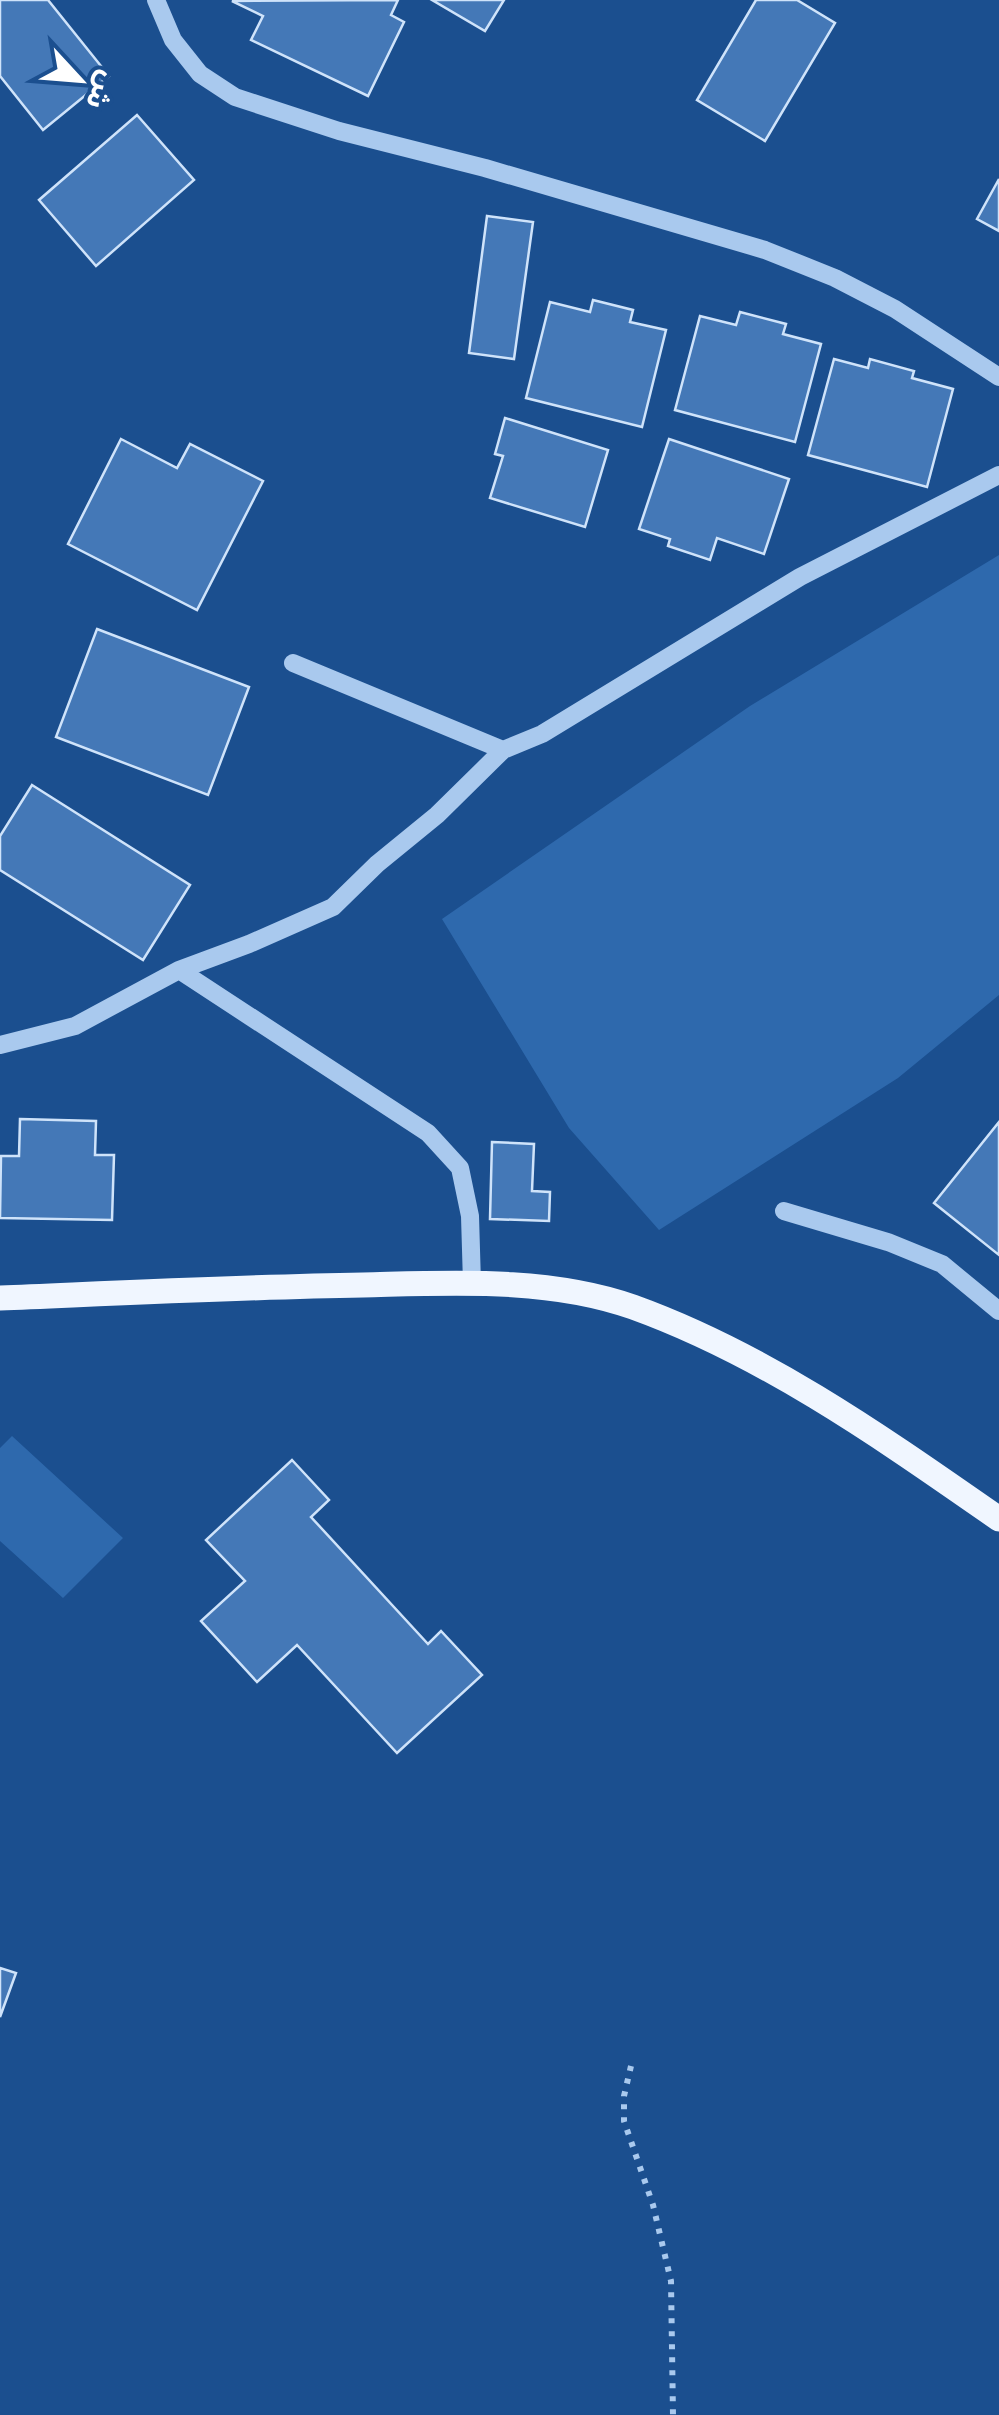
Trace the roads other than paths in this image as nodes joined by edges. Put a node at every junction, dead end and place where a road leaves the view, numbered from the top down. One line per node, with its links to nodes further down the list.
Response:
1 (156, 0): 2 (street)
2 (999, 377)
3 (999, 475): 5 (street)
4 (293, 663): 5 (street)
5 (502, 750): 6 (street)
6 (179, 970): 7 (street); 9 (street)
7 (0, 1045)
8 (784, 1211): 11 (street)
9 (472, 1283): 10 (main road); 12 (main road)
10 (0, 1298)
11 (999, 1311)
12 (999, 1519)

